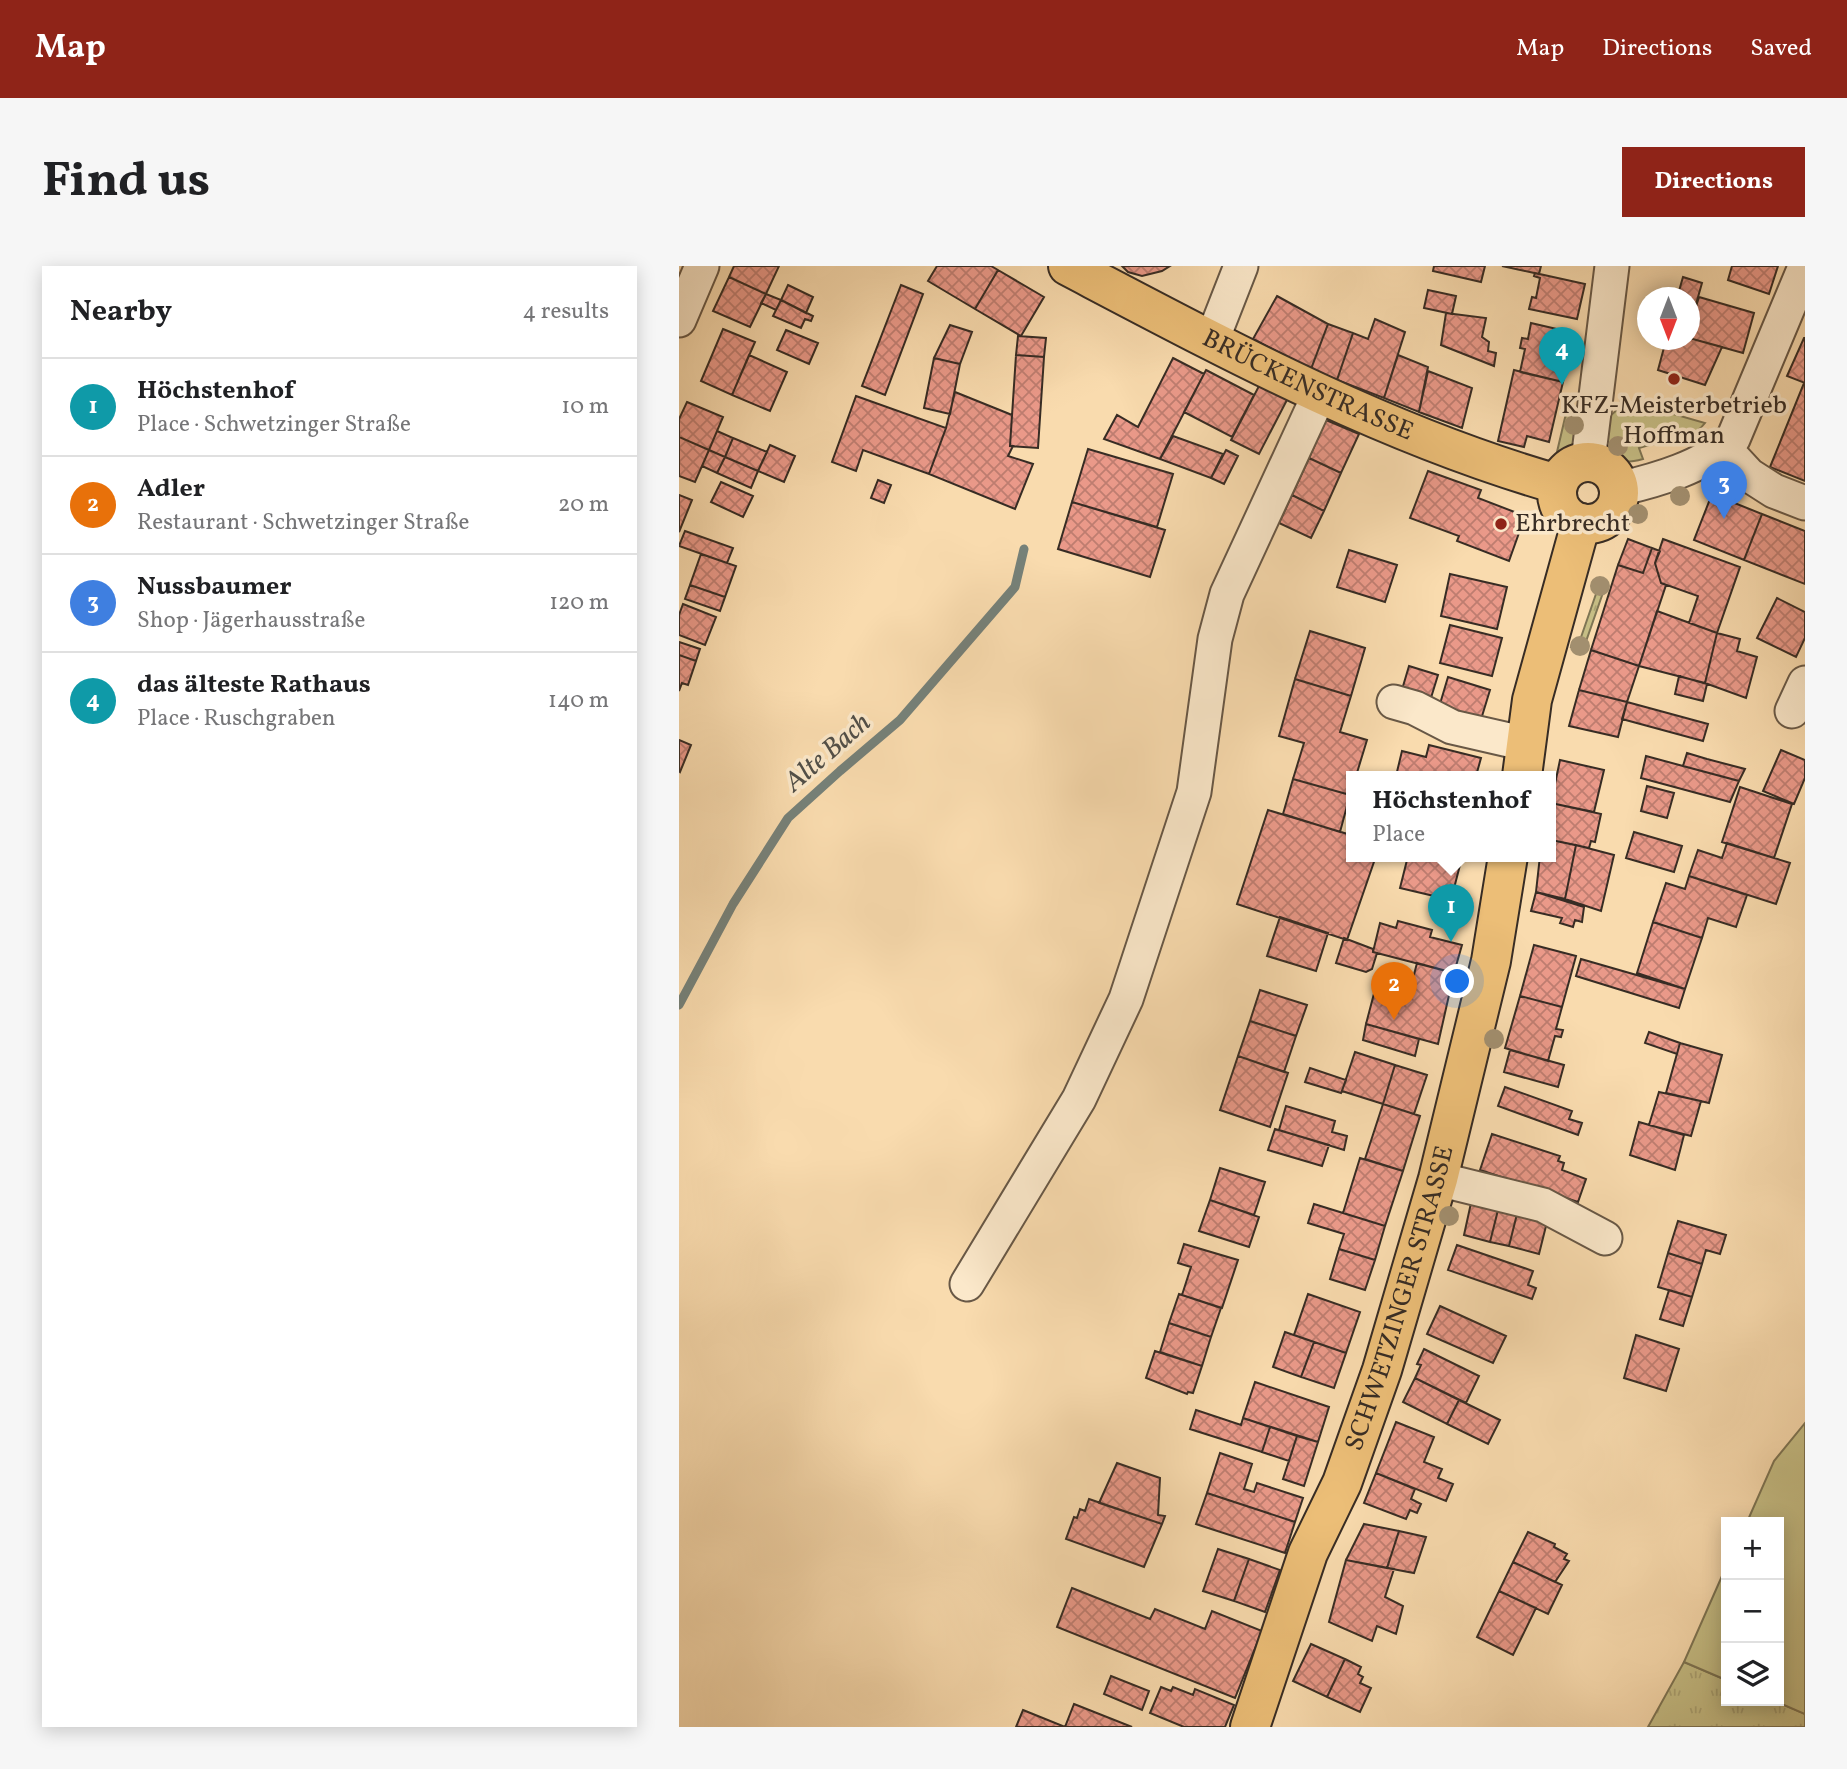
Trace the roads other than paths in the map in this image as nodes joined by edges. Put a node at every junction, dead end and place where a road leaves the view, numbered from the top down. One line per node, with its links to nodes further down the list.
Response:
1 (702, 266): 6 (street)
2 (1068, 266): 7 (main road, BRÜCKENSTRASSE)
3 (1241, 266): 7 (street)
4 (1612, 266): 10 (street)
5 (1805, 267): 9 (street)
6 (679, 320)
7 (1212, 340): 8 (main road, BRÜCKENSTRASSE)
8 (1319, 395): 11 (main road, BRÜCKENSTRASSE); 20 (street)
9 (1724, 448): 12 (street); 13 (street)
10 (1588, 461): 11 (main road); 12 (main road)
11 (1557, 484): 14 (main road)
12 (1619, 489): 14 (main road)
13 (1805, 503)
14 (1581, 523): 16 (main road)
15 (1394, 702): 16 (street)
16 (1524, 760)
17 (1508, 862): 18 (main road, SCHWETZINGER STRASSE)
18 (1438, 1178): 19 (street); 21 (main road, SCHWETZINGER STRASSE)
19 (1605, 1238)
20 (967, 1284)
21 (1250, 1727)

